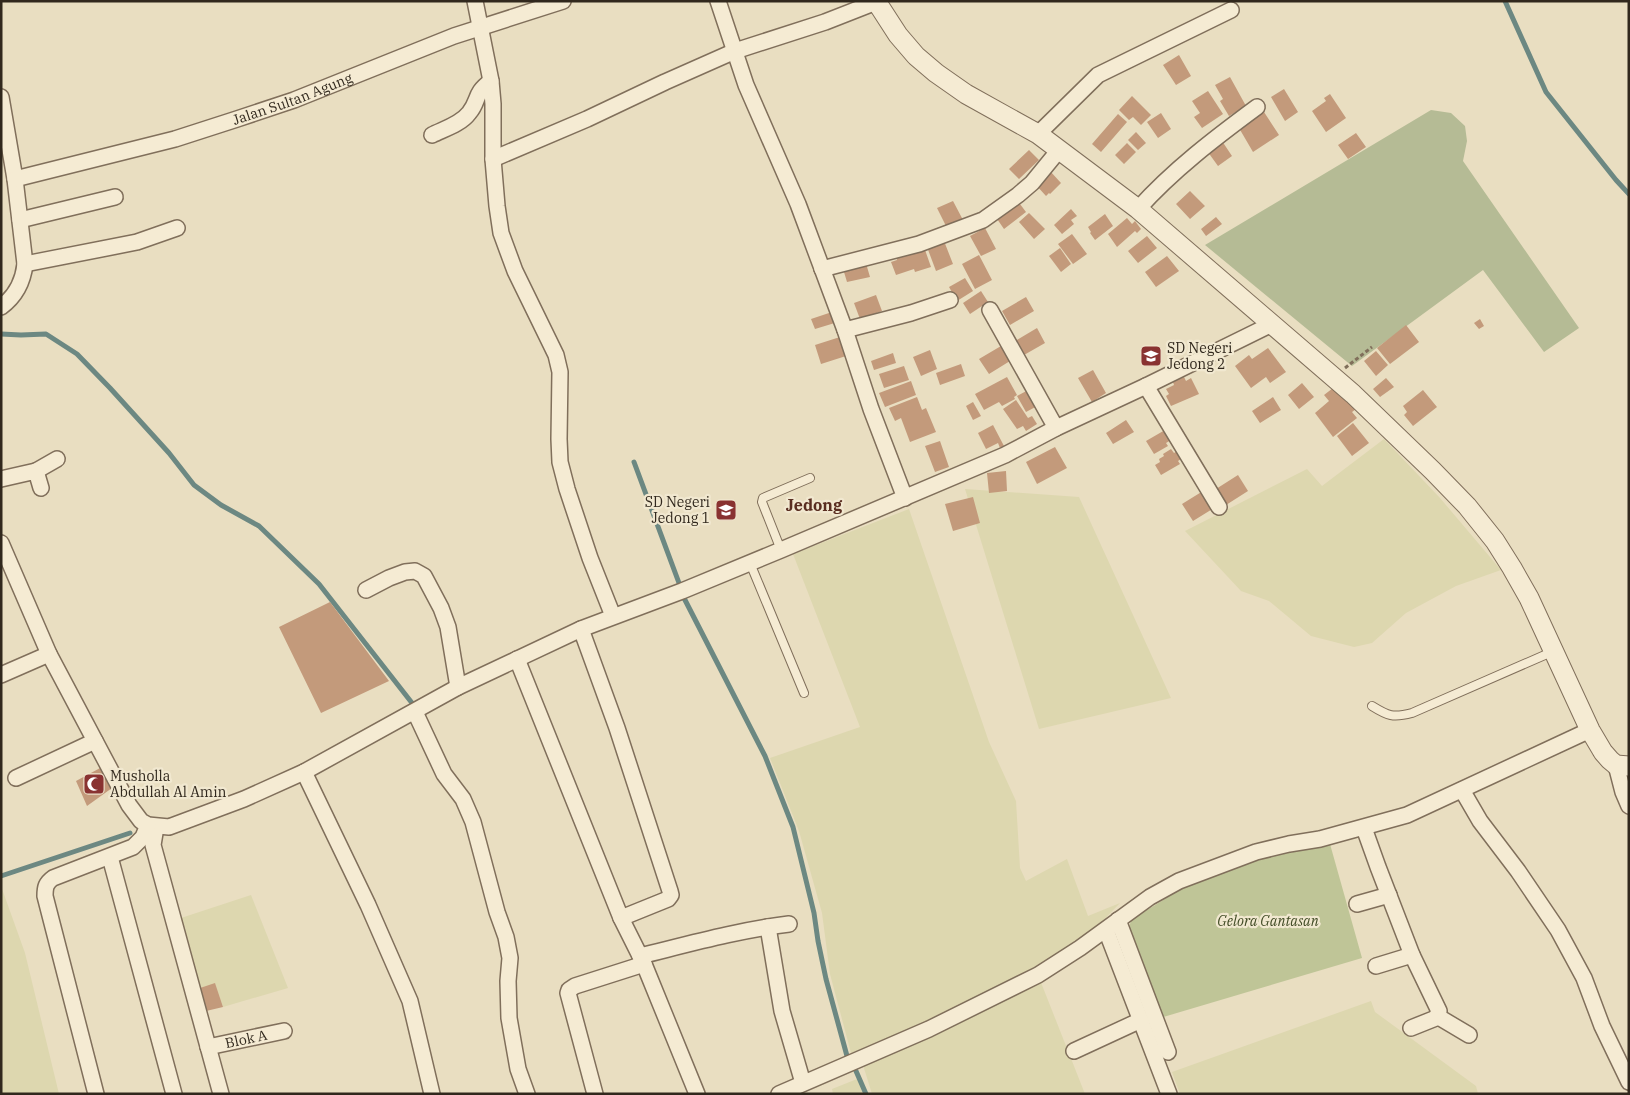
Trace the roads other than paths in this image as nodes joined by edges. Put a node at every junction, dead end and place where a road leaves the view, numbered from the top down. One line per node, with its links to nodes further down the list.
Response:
1 (474, 1): 7 (street)
2 (563, 1): 5 (street, Jalan Sultan Agung)
3 (718, 1): 8 (street)
4 (876, 1): 8 (street); 12 (street)
5 (522, 6): 7 (street, Jalan Sultan Agung)
6 (1231, 10): 12 (street)
7 (481, 27): 9 (street); 16 (street, Jalan Sultan Agung)
8 (735, 51): 15 (street); 22 (street)
9 (491, 81): 13 (street); 15 (street)
10 (1, 97): 16 (street)
11 (1257, 107): 18 (street)
12 (1038, 134): 14 (street)
13 (432, 135)
14 (1059, 150): 18 (street); 22 (street)
15 (493, 159): 41 (street)
16 (15, 179): 19 (street)
17 (115, 196): 19 (street)
18 (1138, 210): 26 (street)
19 (20, 220): 21 (street)
20 (177, 228): 21 (street)
21 (25, 264): 24 (street)
22 (822, 269): 27 (street)
23 (950, 300): 27 (street)
24 (1, 307)
25 (990, 310): 29 (street)
26 (1272, 324): 28 (street); 43 (street)
27 (844, 330): 35 (street)
28 (1146, 386): 29 (street); 36 (street)
29 (1056, 428): 35 (street)
30 (57, 459): 31 (street)
31 (36, 470): 33 (street); 34 (street)
32 (810, 478): 38 (lane)
33 (1, 479)
34 (41, 488)
35 (905, 498): 38 (street)
36 (1219, 508)
37 (1, 543): 44 (street)
38 (781, 550): 39 (street)
39 (750, 563): 41 (street); 48 (lane)
40 (366, 590): 47 (street)
41 (613, 616): 42 (street)
42 (581, 629): 45 (street); 63 (street)
43 (1554, 651): 49 (lane); 51 (street)
44 (49, 654): 46 (street); 52 (street)
45 (517, 658): 47 (street); 63 (street)
46 (1, 675)
47 (458, 688): 50 (street)
48 (804, 693)
49 (1372, 706)
50 (415, 712): 54 (street); 85 (street)
51 (1590, 730): 53 (street); 56 (street)
52 (95, 741): 55 (street); 58 (street)
53 (1622, 766): 57 (street)
54 (304, 772): 58 (street); 84 (street)
55 (16, 778)
56 (1462, 790): 59 (street); 78 (street)
57 (1629, 806)
58 (152, 826): 60 (street); 75 (street)
59 (1364, 828): 61 (street); 65 (street)
60 (110, 857): 81 (street); 82 (street)
61 (1389, 895): 62 (street); 67 (street)
62 (1357, 904)
63 (621, 918): 68 (street)
64 (789, 924): 66 (street)
65 (1112, 925): 71 (street); 77 (street); 79 (street)
66 (768, 927): 68 (street); 79 (street)
67 (1412, 954): 69 (street); 70 (street)
68 (642, 960): 86 (street); 87 (street)
69 (1376, 966)
70 (1437, 1016): 72 (street); 74 (street)
71 (1141, 1020): 76 (street); 80 (street)
72 (1411, 1028)
73 (284, 1031): 75 (street, Blok A)
74 (1469, 1035)
75 (208, 1048): 83 (street)
76 (1074, 1050)
77 (1168, 1052)
78 (1629, 1082)
79 (792, 1090)
80 (1164, 1092)
81 (96, 1094)
82 (174, 1094)
83 (221, 1094)
84 (431, 1094)
85 (527, 1094)
86 (595, 1094)
87 (697, 1094)

